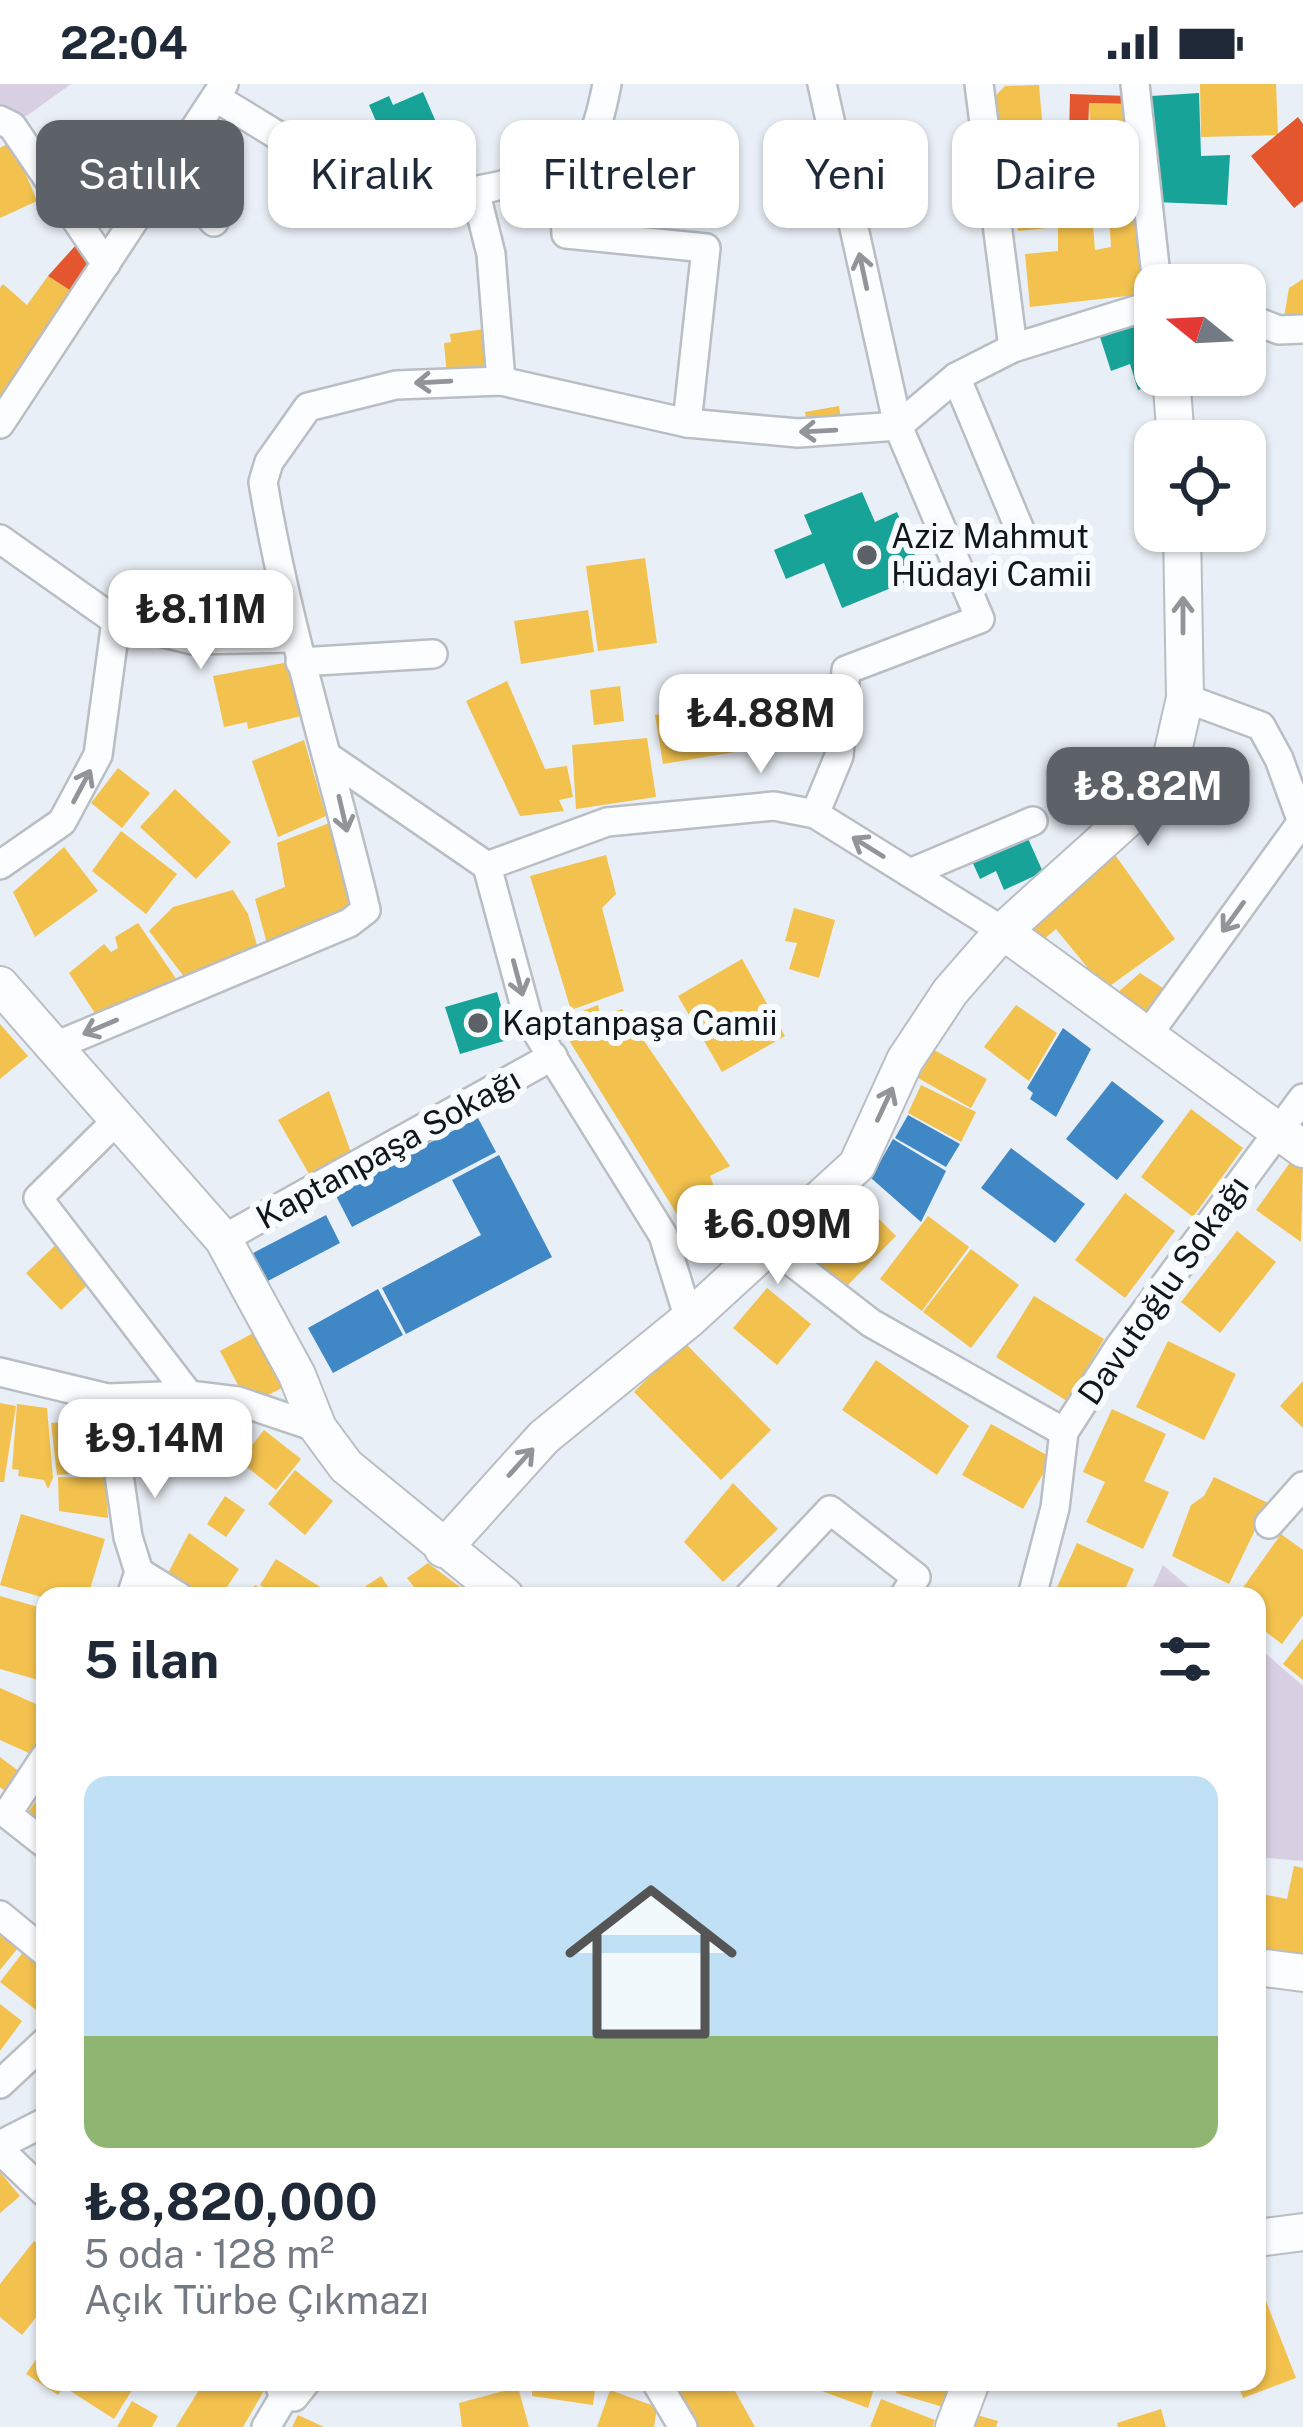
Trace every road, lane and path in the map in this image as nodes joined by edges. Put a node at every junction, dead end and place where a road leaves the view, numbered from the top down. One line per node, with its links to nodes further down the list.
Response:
1 (607, 84): 8 (street)
2 (822, 84): 24 (street, one-way to 2)
3 (979, 84): 19 (street)
4 (1135, 84): 15 (street)
5 (220, 91): 7 (street); 9 (street)
6 (0, 120): 14 (street)
7 (202, 120)
8 (598, 120)
9 (268, 123)
10 (500, 186): 11 (street)
11 (476, 194): 21 (street)
12 (130, 228): 14 (street)
13 (566, 228): 22 (street)
14 (106, 264): 23 (street)
15 (1154, 264)
16 (1134, 311): 19 (street)
17 (1266, 325): 18 (street)
18 (1303, 329)
19 (1013, 348): 20 (street)
20 (956, 377): 24 (street); 25 (street)
21 (501, 381): 22 (street); 29 (street, one-way to 29)
22 (687, 422): 24 (street, one-way to 22)
23 (0, 424)
24 (898, 426): 33 (street)
25 (1020, 530)
26 (0, 539): 28 (street)
27 (1182, 552): 31 (street, one-way to 27)
28 (116, 621): 29 (street); 36 (street, one-way to 28)
29 (297, 650): 30 (street); 32 (street)
30 (433, 654)
31 (1185, 698): 35 (street); 39 (street)
32 (329, 758): 37 (street); 42 (street, one-way to 42)
33 (815, 814): 37 (street); 38 (street, one-way to 33)
34 (1033, 821): 38 (street)
35 (1302, 824): 41 (street, one-way to 41)
36 (0, 865)
37 (487, 866): 43 (street, one-way to 43)
38 (910, 873): 39 (street)
39 (1003, 931): 41 (street); 48 (street, one-way to 39)
40 (0, 985): 42 (street)
41 (1148, 1036): 46 (street)
42 (52, 1047): 45 (street)
43 (553, 1056): 47 (street, Kaptanpaşa Sokağı); 49 (street)
44 (1303, 1098): 46 (street, Davutoğlu Sokağı)
45 (116, 1120): 47 (street); 51 (street)
46 (1290, 1139): 54 (street, Davutoğlu Sokağı)
47 (223, 1239): 53 (street)
48 (770, 1244): 49 (street); 54 (street)
49 (689, 1319): 57 (street, one-way to 49)
50 (0, 1372): 52 (street)
51 (189, 1396): 52 (street); 53 (street)
52 (108, 1398): 58 (street)
53 (318, 1428): 57 (street)
54 (1064, 1432): 62 (street, Davutoğlu Sokağı)
55 (1303, 1486): 56 (street)
56 (1269, 1524)
57 (443, 1549): 59 (street)
58 (135, 1584)
59 (493, 1587)
60 (757, 1587): 61 (street)
61 (910, 1587)
62 (1034, 1587)
63 (36, 1770): 64 (street)
64 (3, 1818): 65 (street)
65 (36, 1838)
66 (0, 1915): 67 (street)
67 (36, 1945)
68 (1266, 1967): 69 (street)
69 (1303, 1973)
70 (36, 2050): 71 (street)
71 (0, 2084)
72 (36, 2127): 73 (street)
73 (0, 2147): 74 (street)
74 (36, 2184)
75 (1303, 2232): 76 (street)
76 (1266, 2237)
77 (287, 2391): 80 (street)
78 (661, 2391): 81 (street)
79 (968, 2391): 82 (street)
80 (266, 2427)
81 (683, 2427)
82 (954, 2427)

